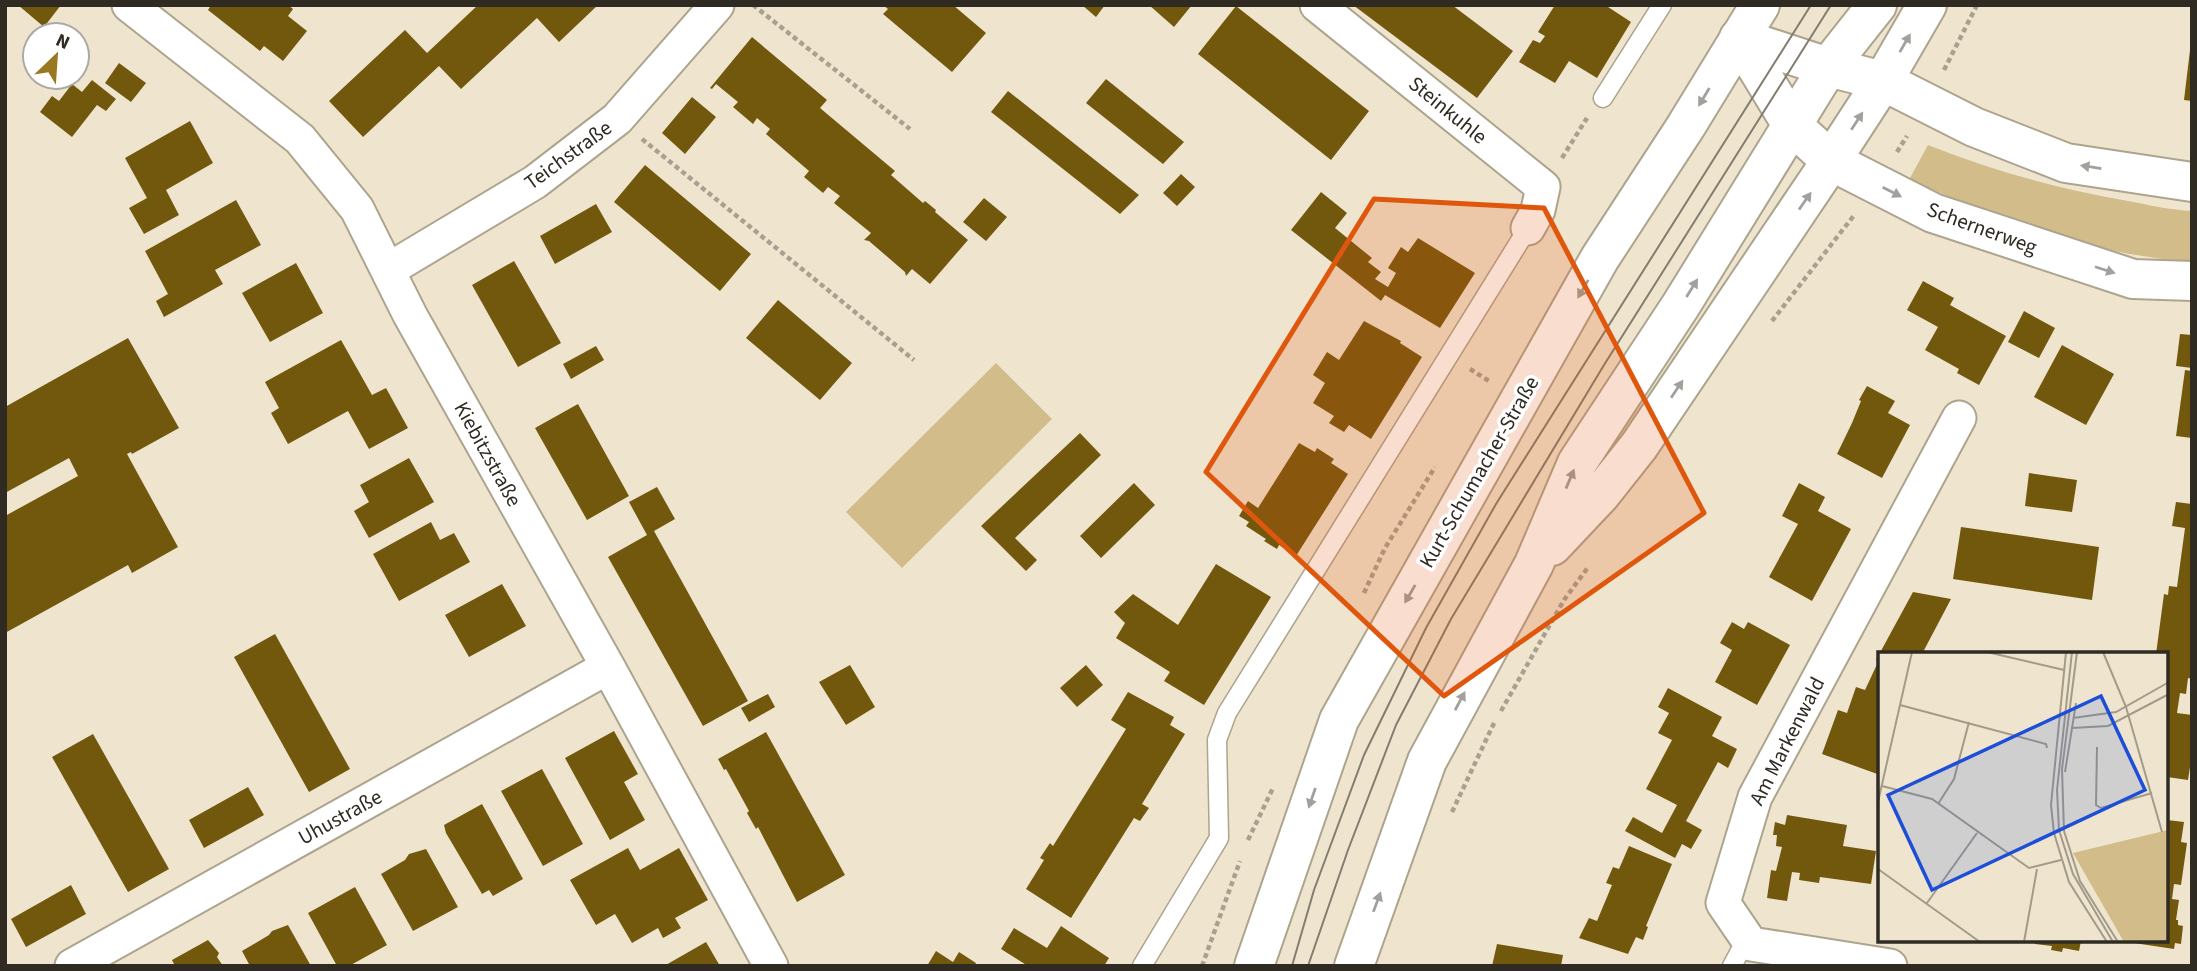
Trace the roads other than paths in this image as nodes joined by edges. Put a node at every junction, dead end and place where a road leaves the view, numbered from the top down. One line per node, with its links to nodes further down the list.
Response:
1 (129, 5): 16 (street, Kiebitzstraße)
2 (717, 5): 16 (street, Teichstraße)
3 (1317, 5): 15 (street, Steinkuhle)
4 (1661, 5): 11 (lane)
5 (1760, 5): 8 (main road, Kurt-Schumacher-Straße)
6 (1877, 5): 9 (main road)
7 (1927, 5): 10 (main road, one-way to 7)
8 (1740, 38): 9 (main road); 12 (main road, Schernerweg); 25 (main road, Kurt-Schumacher-Straße, one-way to 25)
9 (1829, 67): 10 (main road); 12 (main road)
10 (1883, 81): 13 (main road, one-way to 10); 14 (main road, one-way to 10)
11 (1603, 99)
12 (1792, 125): 13 (main road, Schernerweg); 19 (main road, one-way to 12)
13 (1831, 161): 17 (main road, Schernerweg, one-way to 17); 19 (main road, one-way to 13)
14 (2192, 182)
15 (1528, 228): 24 (lane)
16 (388, 270): 20 (street, Kiebitzstraße)
17 (2192, 281)
18 (1959, 418): 21 (street, Am Markenwald)
19 (1534, 565): 26 (main road, one-way to 19)
20 (608, 667): 22 (street, Uhustraße); 23 (street, Kiebitzstraße)
21 (1740, 952): 27 (street, Am Markenwald)
22 (72, 966)
23 (771, 966)
24 (1142, 966)
25 (1254, 966)
26 (1354, 966)
27 (1890, 966)

